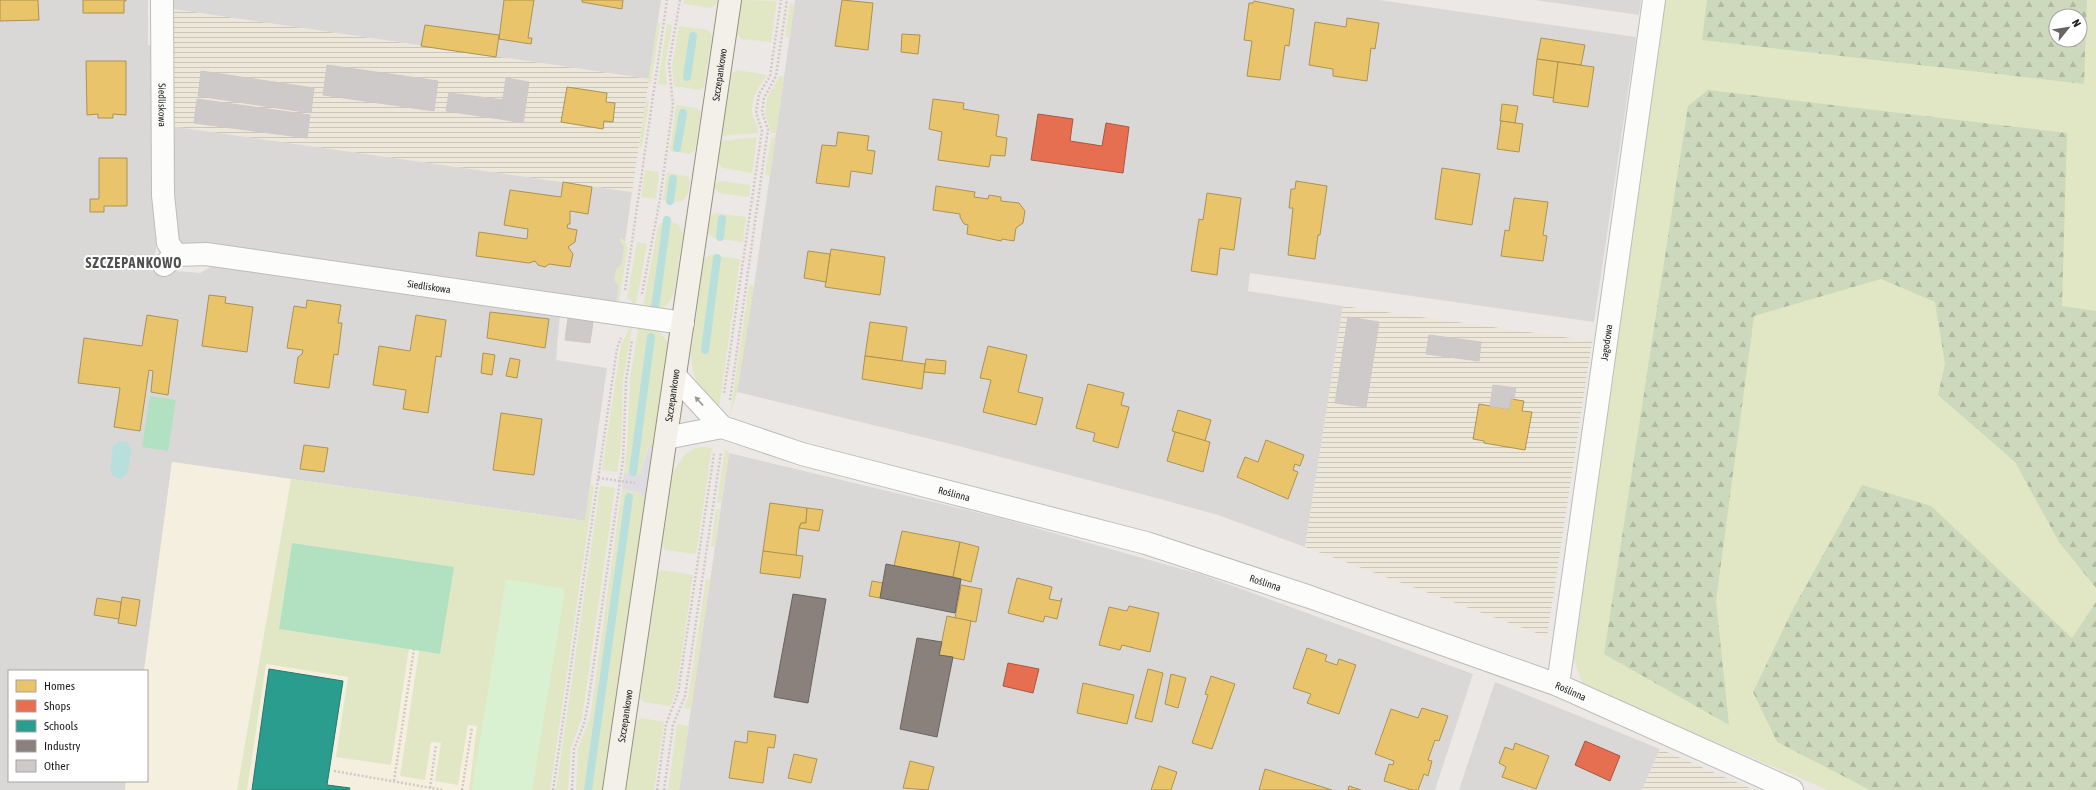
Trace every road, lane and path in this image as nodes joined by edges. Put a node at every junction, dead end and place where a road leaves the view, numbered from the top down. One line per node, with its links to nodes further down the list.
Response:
1 (162, 0): 6 (street, Siedliskowa)
2 (667, 0): 6 (path)
3 (680, 0): 6 (path)
4 (730, 0): 7 (street, Szczepankowo)
5 (1654, 0): 12 (street, Jagodowa)
6 (631, 315): 7 (street, Siedliskowa); 20 (path); 21 (path)
7 (683, 323): 8 (street, Szczepankowo)
8 (675, 376): 9 (street, Roślinna, one-way to 8); 10 (street, Szczepankowo)
9 (722, 427): 10 (street, Roślinna); 12 (street, Roślinna)
10 (666, 438): 22 (street, Szczepankowo)
11 (414, 650): 16 (path)
12 (1558, 685): 23 (street, Roślinna)
13 (472, 727): 19 (path)
14 (436, 745): 17 (path)
15 (334, 771): 16 (path)
16 (394, 781): 17 (path)
17 (430, 788): 18 (path)
18 (443, 790)
19 (462, 790)
20 (552, 790)
21 (572, 790)
22 (614, 790)
23 (1792, 790)

